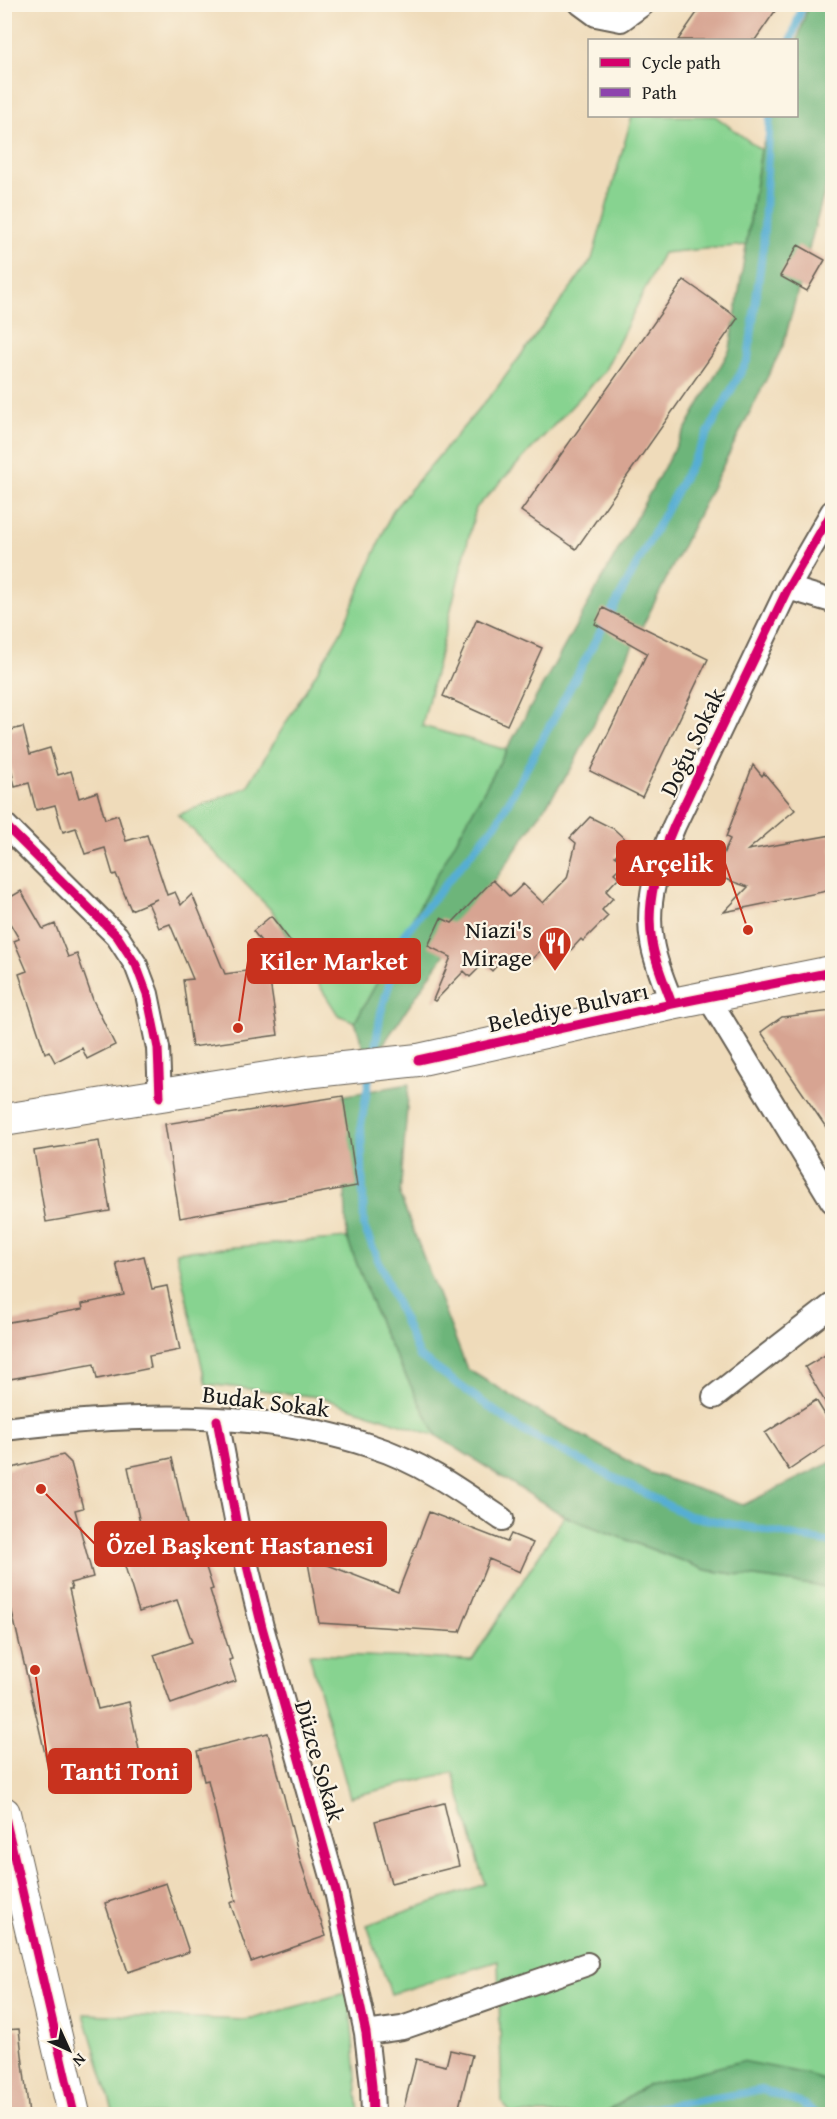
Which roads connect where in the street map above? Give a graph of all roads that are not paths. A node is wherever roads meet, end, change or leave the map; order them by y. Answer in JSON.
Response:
{"nodes":[{"id":1,"x":581,"y":4,"type":"edge"},
{"id":2,"x":643,"y":4,"type":"edge"},
{"id":3,"x":832,"y":512,"type":"edge"},
{"id":4,"x":788,"y":588,"type":"junction"},
{"id":5,"x":832,"y":601,"type":"edge"},
{"id":6,"x":5,"y":825,"type":"edge"},
{"id":7,"x":832,"y":972,"type":"edge"},
{"id":8,"x":708,"y":997,"type":"junction"},
{"id":9,"x":672,"y":1004,"type":"junction"},
{"id":10,"x":160,"y":1097,"type":"junction"},
{"id":11,"x":4,"y":1120,"type":"edge"},
{"id":12,"x":832,"y":1201,"type":"edge"},
{"id":13,"x":832,"y":1305,"type":"edge"},
{"id":14,"x":714,"y":1396,"type":"dead end"},
{"id":15,"x":217,"y":1420,"type":"junction"},
{"id":16,"x":4,"y":1429,"type":"edge"},
{"id":17,"x":502,"y":1519,"type":"dead end"},
{"id":18,"x":4,"y":1814,"type":"edge"},
{"id":19,"x":587,"y":1964,"type":"dead end"},
{"id":20,"x":366,"y":2033,"type":"junction"},
{"id":21,"x":74,"y":2115,"type":"edge"},
{"id":22,"x":373,"y":2115,"type":"edge"}],
"edges":[{"from":1,"to":2,"type":"street"},
{"from":3,"to":4,"type":"street","name":"Doğu Sokak"},
{"from":4,"to":5,"type":"street"},
{"from":4,"to":9,"type":"street","name":"Doğu Sokak"},
{"from":6,"to":10,"type":"street"},
{"from":7,"to":8,"type":"main road","name":"Belediye Bulvarı"},
{"from":8,"to":9,"type":"main road","name":"Belediye Bulvarı"},
{"from":8,"to":12,"type":"street"},
{"from":9,"to":10,"type":"main road","name":"Belediye Bulvarı"},
{"from":10,"to":11,"type":"main road","name":"Belediye Bulvarı"},
{"from":13,"to":14,"type":"street"},
{"from":15,"to":16,"type":"street","name":"Budak Sokak"},
{"from":15,"to":17,"type":"street","name":"Budak Sokak"},
{"from":15,"to":20,"type":"street","name":"Düzce Sokak"},
{"from":18,"to":21,"type":"main road"},
{"from":19,"to":20,"type":"street"},
{"from":20,"to":22,"type":"street","name":"Düzce Sokak"}]}
